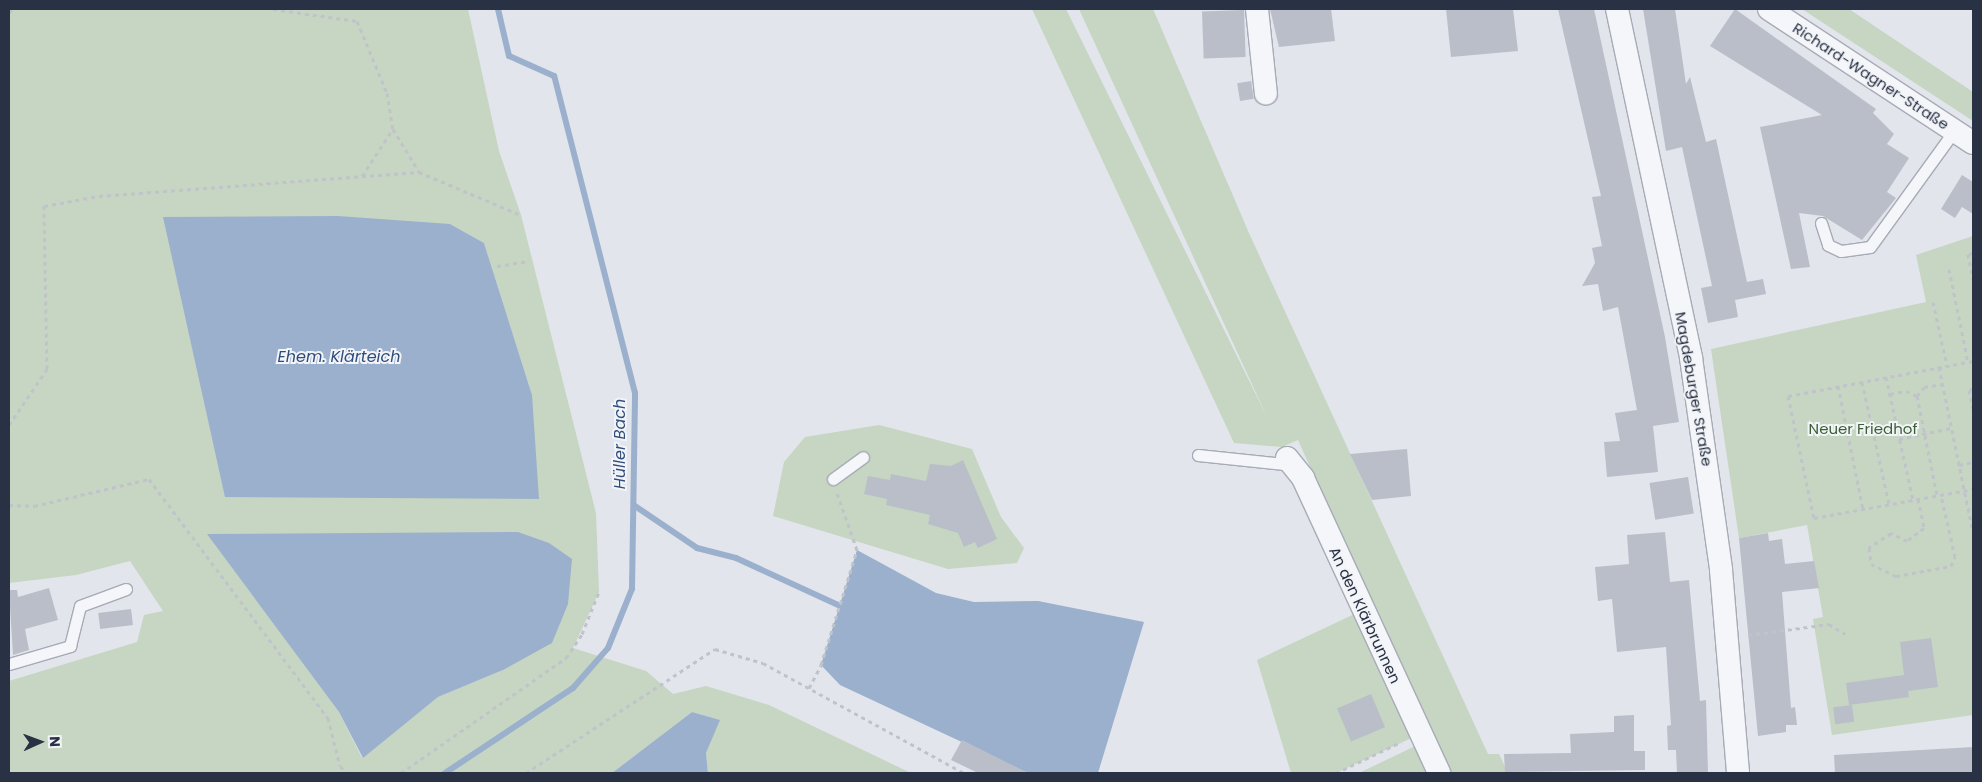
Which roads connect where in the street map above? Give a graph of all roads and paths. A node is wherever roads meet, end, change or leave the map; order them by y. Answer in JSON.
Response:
{"nodes":[{"id":1,"x":13,"y":9,"type":"edge"},
{"id":2,"x":273,"y":9,"type":"edge"},
{"id":3,"x":1257,"y":9,"type":"edge"},
{"id":4,"x":1617,"y":9,"type":"edge"},
{"id":5,"x":1769,"y":9,"type":"edge"},
{"id":6,"x":9,"y":13,"type":"edge"},
{"id":7,"x":1266,"y":94,"type":"dead end"},
{"id":8,"x":393,"y":129,"type":"junction"},
{"id":9,"x":1954,"y":131,"type":"junction"},
{"id":10,"x":1973,"y":143,"type":"edge"},
{"id":11,"x":419,"y":172,"type":"junction"},
{"id":12,"x":362,"y":176,"type":"junction"},
{"id":13,"x":521,"y":215,"type":"dead end"},
{"id":14,"x":1821,"y":223,"type":"dead end"},
{"id":15,"x":1973,"y":253,"type":"edge"},
{"id":16,"x":529,"y":261,"type":"dead end"},
{"id":17,"x":497,"y":266,"type":"dead end"},
{"id":18,"x":1948,"y":269,"type":"dead end"},
{"id":19,"x":1973,"y":280,"type":"edge"},
{"id":20,"x":1933,"y":302,"type":"dead end"},
{"id":21,"x":1973,"y":361,"type":"edge"},
{"id":22,"x":1968,"y":362,"type":"junction"},
{"id":23,"x":1947,"y":366,"type":"junction"},
{"id":24,"x":1939,"y":367,"type":"junction"},
{"id":25,"x":1886,"y":377,"type":"junction"},
{"id":26,"x":1862,"y":382,"type":"junction"},
{"id":27,"x":1942,"y":384,"type":"junction"},
{"id":28,"x":1838,"y":386,"type":"junction"},
{"id":29,"x":1973,"y":389,"type":"edge"},
{"id":30,"x":1890,"y":394,"type":"junction"},
{"id":31,"x":1917,"y":396,"type":"junction"},
{"id":32,"x":1973,"y":409,"type":"edge"},
{"id":33,"x":9,"y":425,"type":"edge"},
{"id":34,"x":1951,"y":428,"type":"junction"},
{"id":35,"x":1924,"y":434,"type":"junction"},
{"id":36,"x":1899,"y":439,"type":"junction"},
{"id":37,"x":1198,"y":455,"type":"dead end"},
{"id":38,"x":863,"y":457,"type":"dead end"},
{"id":39,"x":1290,"y":462,"type":"joint"},
{"id":40,"x":1973,"y":462,"type":"edge"},
{"id":41,"x":1959,"y":465,"type":"junction"},
{"id":42,"x":832,"y":479,"type":"joint"},
{"id":43,"x":1973,"y":489,"type":"edge"},
{"id":44,"x":1965,"y":490,"type":"junction"},
{"id":45,"x":1939,"y":495,"type":"junction"},
{"id":46,"x":1918,"y":499,"type":"junction"},
{"id":47,"x":1913,"y":500,"type":"junction"},
{"id":48,"x":1888,"y":504,"type":"junction"},
{"id":49,"x":9,"y":505,"type":"edge"},
{"id":50,"x":1863,"y":509,"type":"junction"},
{"id":51,"x":1973,"y":532,"type":"edge"},
{"id":52,"x":126,"y":589,"type":"dead end"},
{"id":53,"x":599,"y":592,"type":"dead end"},
{"id":54,"x":1845,"y":634,"type":"dead end"},
{"id":55,"x":1728,"y":637,"type":"junction"},
{"id":56,"x":9,"y":664,"type":"edge"},
{"id":57,"x":809,"y":688,"type":"junction"},
{"id":58,"x":1420,"y":734,"type":"junction"},
{"id":59,"x":348,"y":773,"type":"edge"},
{"id":60,"x":401,"y":773,"type":"edge"},
{"id":61,"x":526,"y":773,"type":"edge"},
{"id":62,"x":964,"y":773,"type":"edge"},
{"id":63,"x":1336,"y":773,"type":"edge"},
{"id":64,"x":1439,"y":773,"type":"edge"},
{"id":65,"x":1738,"y":773,"type":"edge"}],
"edges":[{"from":1,"to":6,"type":"path"},
{"from":2,"to":8,"type":"path"},
{"from":3,"to":7,"type":"street"},
{"from":4,"to":55,"type":"street","name":"Magdeburger Straße"},
{"from":5,"to":9,"type":"street","name":"Richard-Wagner-Straße"},
{"from":8,"to":11,"type":"path"},
{"from":8,"to":12,"type":"path"},
{"from":9,"to":10,"type":"street","name":"Richard-Wagner-Straße"},
{"from":9,"to":14,"type":"lane"},
{"from":11,"to":12,"type":"path"},
{"from":11,"to":13,"type":"path"},
{"from":12,"to":33,"type":"path"},
{"from":15,"to":19,"type":"path"},
{"from":16,"to":17,"type":"path"},
{"from":18,"to":22,"type":"path"},
{"from":20,"to":23,"type":"path"},
{"from":21,"to":22,"type":"path"},
{"from":22,"to":23,"type":"path"},
{"from":23,"to":24,"type":"path"},
{"from":24,"to":25,"type":"path"},
{"from":24,"to":27,"type":"path"},
{"from":25,"to":26,"type":"path"},
{"from":25,"to":30,"type":"path"},
{"from":26,"to":28,"type":"path"},
{"from":26,"to":48,"type":"path"},
{"from":27,"to":31,"type":"path"},
{"from":27,"to":34,"type":"path"},
{"from":28,"to":50,"type":"path"},
{"from":28,"to":50,"type":"path"},
{"from":29,"to":32,"type":"path"},
{"from":30,"to":31,"type":"path"},
{"from":30,"to":36,"type":"path"},
{"from":31,"to":35,"type":"path"},
{"from":34,"to":35,"type":"path"},
{"from":34,"to":41,"type":"path"},
{"from":35,"to":36,"type":"path"},
{"from":35,"to":45,"type":"path"},
{"from":36,"to":47,"type":"path"},
{"from":37,"to":39,"type":"lane"},
{"from":38,"to":42,"type":"lane"},
{"from":39,"to":58,"type":"street","name":"An den Klärbrunnen"},
{"from":40,"to":41,"type":"path"},
{"from":41,"to":44,"type":"path"},
{"from":42,"to":57,"type":"path"},
{"from":43,"to":44,"type":"path"},
{"from":44,"to":45,"type":"path"},
{"from":44,"to":51,"type":"path"},
{"from":45,"to":46,"type":"path"},
{"from":45,"to":46,"type":"path"},
{"from":46,"to":47,"type":"path"},
{"from":47,"to":48,"type":"path"},
{"from":48,"to":50,"type":"path"},
{"from":49,"to":59,"type":"path"},
{"from":52,"to":56,"type":"lane"},
{"from":53,"to":60,"type":"path"},
{"from":54,"to":55,"type":"path"},
{"from":55,"to":65,"type":"street","name":"Magdeburger Straße"},
{"from":57,"to":61,"type":"path"},
{"from":57,"to":62,"type":"path"},
{"from":58,"to":63,"type":"path"},
{"from":58,"to":64,"type":"street","name":"An den Klärbrunnen"}]}
